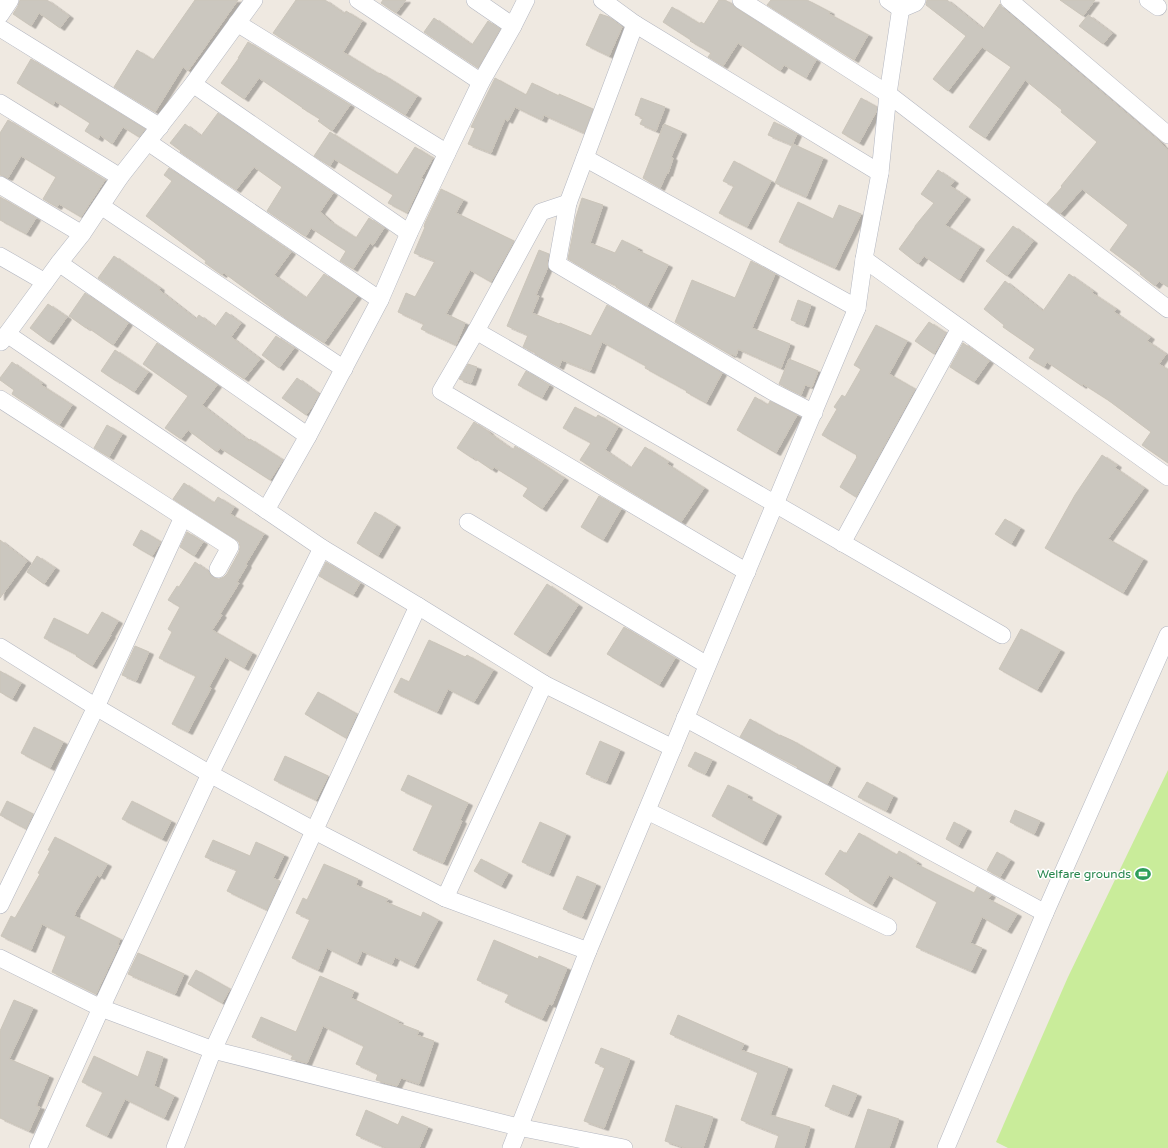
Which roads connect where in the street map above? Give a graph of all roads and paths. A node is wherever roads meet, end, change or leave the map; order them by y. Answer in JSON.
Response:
{"nodes":[{"id":1,"x":10,"y":0,"type":"edge"},
{"id":2,"x":254,"y":0,"type":"edge"},
{"id":3,"x":358,"y":0,"type":"edge"},
{"id":4,"x":475,"y":0,"type":"edge"},
{"id":5,"x":526,"y":0,"type":"edge"},
{"id":6,"x":602,"y":0,"type":"edge"},
{"id":7,"x":741,"y":0,"type":"edge"},
{"id":8,"x":917,"y":0,"type":"edge"},
{"id":9,"x":1008,"y":0,"type":"edge"},
{"id":10,"x":897,"y":3,"type":"edge"},
{"id":11,"x":0,"y":15,"type":"edge"},
{"id":12,"x":237,"y":23,"type":"junction"},
{"id":13,"x":634,"y":24,"type":"junction"},
{"id":14,"x":513,"y":26,"type":"junction"},
{"id":15,"x":0,"y":28,"type":"edge"},
{"id":16,"x":482,"y":82,"type":"junction"},
{"id":17,"x":193,"y":84,"type":"junction"},
{"id":18,"x":888,"y":94,"type":"junction"},
{"id":19,"x":0,"y":103,"type":"edge"},
{"id":20,"x":160,"y":127,"type":"junction"},
{"id":21,"x":1168,"y":135,"type":"edge"},
{"id":22,"x":148,"y":142,"type":"junction"},
{"id":23,"x":446,"y":153,"type":"junction"},
{"id":24,"x":584,"y":158,"type":"junction"},
{"id":25,"x":880,"y":173,"type":"junction"},
{"id":26,"x":120,"y":177,"type":"junction"},
{"id":27,"x":0,"y":185,"type":"edge"},
{"id":28,"x":568,"y":203,"type":"junction"},
{"id":29,"x":101,"y":206,"type":"junction"},
{"id":30,"x":409,"y":233,"type":"junction"},
{"id":31,"x":82,"y":234,"type":"junction"},
{"id":32,"x":0,"y":256,"type":"edge"},
{"id":33,"x":864,"y":259,"type":"junction"},
{"id":34,"x":59,"y":263,"type":"junction"},
{"id":35,"x":45,"y":282,"type":"junction"},
{"id":36,"x":380,"y":300,"type":"junction"},
{"id":37,"x":858,"y":308,"type":"junction"},
{"id":38,"x":1168,"y":309,"type":"edge"},
{"id":39,"x":960,"y":328,"type":"junction"},
{"id":40,"x":476,"y":331,"type":"junction"},
{"id":41,"x":3,"y":339,"type":"edge"},
{"id":42,"x":344,"y":369,"type":"junction"},
{"id":43,"x":0,"y":399,"type":"edge"},
{"id":44,"x":814,"y":413,"type":"junction"},
{"id":45,"x":308,"y":436,"type":"junction"},
{"id":46,"x":1168,"y":478,"type":"edge"},
{"id":47,"x":775,"y":505,"type":"junction"},
{"id":48,"x":266,"y":510,"type":"junction"},
{"id":49,"x":183,"y":518,"type":"junction"},
{"id":50,"x":468,"y":522,"type":"dead end"},
{"id":51,"x":842,"y":543,"type":"junction"},
{"id":52,"x":322,"y":548,"type":"junction"},
{"id":53,"x":218,"y":568,"type":"dead end"},
{"id":54,"x":747,"y":572,"type":"junction"},
{"id":55,"x":418,"y":606,"type":"junction"},
{"id":56,"x":1002,"y":635,"type":"dead end"},
{"id":57,"x":1168,"y":635,"type":"edge"},
{"id":58,"x":0,"y":647,"type":"edge"},
{"id":59,"x":707,"y":665,"type":"junction"},
{"id":60,"x":544,"y":684,"type":"junction"},
{"id":61,"x":96,"y":707,"type":"junction"},
{"id":62,"x":685,"y":718,"type":"junction"},
{"id":63,"x":673,"y":748,"type":"junction"},
{"id":64,"x":210,"y":774,"type":"junction"},
{"id":65,"x":646,"y":811,"type":"junction"},
{"id":66,"x":315,"y":831,"type":"junction"},
{"id":67,"x":445,"y":898,"type":"junction"},
{"id":68,"x":0,"y":905,"type":"edge"},
{"id":69,"x":1045,"y":913,"type":"junction"},
{"id":70,"x":888,"y":928,"type":"dead end"},
{"id":71,"x":588,"y":951,"type":"junction"},
{"id":72,"x":0,"y":958,"type":"edge"},
{"id":73,"x":101,"y":1008,"type":"junction"},
{"id":74,"x":213,"y":1050,"type":"junction"},
{"id":75,"x":518,"y":1127,"type":"junction"},
{"id":76,"x":38,"y":1148,"type":"edge"},
{"id":77,"x":175,"y":1148,"type":"edge"},
{"id":78,"x":511,"y":1148,"type":"edge"},
{"id":79,"x":624,"y":1148,"type":"edge"},
{"id":80,"x":946,"y":1148,"type":"edge"}],
"edges":[{"from":1,"to":11,"type":"street"},
{"from":2,"to":12,"type":"street"},
{"from":3,"to":16,"type":"street"},
{"from":4,"to":14,"type":"street"},
{"from":5,"to":14,"type":"street"},
{"from":6,"to":13,"type":"street"},
{"from":7,"to":18,"type":"street"},
{"from":8,"to":10,"type":"street"},
{"from":9,"to":21,"type":"street"},
{"from":10,"to":18,"type":"street"},
{"from":12,"to":17,"type":"street"},
{"from":12,"to":23,"type":"street"},
{"from":13,"to":24,"type":"street"},
{"from":13,"to":25,"type":"street"},
{"from":14,"to":16,"type":"street"},
{"from":15,"to":20,"type":"street"},
{"from":16,"to":23,"type":"street"},
{"from":17,"to":20,"type":"street"},
{"from":17,"to":30,"type":"street"},
{"from":18,"to":25,"type":"street"},
{"from":18,"to":38,"type":"street"},
{"from":19,"to":26,"type":"street"},
{"from":20,"to":22,"type":"street"},
{"from":22,"to":26,"type":"street"},
{"from":22,"to":36,"type":"street"},
{"from":23,"to":30,"type":"street"},
{"from":24,"to":28,"type":"street"},
{"from":24,"to":37,"type":"street"},
{"from":25,"to":33,"type":"street"},
{"from":26,"to":29,"type":"street"},
{"from":27,"to":31,"type":"street"},
{"from":28,"to":40,"type":"street"},
{"from":28,"to":44,"type":"street"},
{"from":29,"to":31,"type":"street"},
{"from":29,"to":42,"type":"street"},
{"from":30,"to":36,"type":"street"},
{"from":31,"to":34,"type":"street"},
{"from":32,"to":35,"type":"street"},
{"from":33,"to":37,"type":"street"},
{"from":33,"to":39,"type":"street"},
{"from":34,"to":35,"type":"street"},
{"from":34,"to":45,"type":"street"},
{"from":35,"to":41,"type":"street"},
{"from":36,"to":42,"type":"street"},
{"from":37,"to":44,"type":"street"},
{"from":39,"to":46,"type":"street"},
{"from":39,"to":51,"type":"street"},
{"from":40,"to":47,"type":"street"},
{"from":40,"to":54,"type":"street"},
{"from":41,"to":48,"type":"street"},
{"from":42,"to":45,"type":"street"},
{"from":43,"to":49,"type":"street"},
{"from":44,"to":47,"type":"street"},
{"from":45,"to":48,"type":"street"},
{"from":47,"to":51,"type":"street"},
{"from":47,"to":54,"type":"street"},
{"from":48,"to":52,"type":"street"},
{"from":49,"to":53,"type":"street"},
{"from":49,"to":61,"type":"street"},
{"from":50,"to":59,"type":"street"},
{"from":51,"to":56,"type":"street"},
{"from":52,"to":55,"type":"street"},
{"from":52,"to":64,"type":"street"},
{"from":54,"to":59,"type":"street"},
{"from":55,"to":60,"type":"street"},
{"from":55,"to":66,"type":"street"},
{"from":57,"to":69,"type":"street"},
{"from":58,"to":61,"type":"street"},
{"from":59,"to":62,"type":"street"},
{"from":60,"to":63,"type":"street"},
{"from":60,"to":67,"type":"street"},
{"from":61,"to":64,"type":"street"},
{"from":61,"to":68,"type":"street"},
{"from":62,"to":63,"type":"street"},
{"from":62,"to":69,"type":"street"},
{"from":63,"to":65,"type":"street"},
{"from":64,"to":66,"type":"street"},
{"from":64,"to":73,"type":"street"},
{"from":65,"to":70,"type":"street"},
{"from":65,"to":71,"type":"street"},
{"from":66,"to":67,"type":"street"},
{"from":66,"to":74,"type":"street"},
{"from":67,"to":71,"type":"street"},
{"from":69,"to":80,"type":"street"},
{"from":71,"to":75,"type":"street"},
{"from":72,"to":73,"type":"street"},
{"from":73,"to":74,"type":"street"},
{"from":73,"to":76,"type":"street"},
{"from":74,"to":75,"type":"street"},
{"from":74,"to":77,"type":"street"},
{"from":75,"to":78,"type":"street"},
{"from":75,"to":79,"type":"street"}]}
